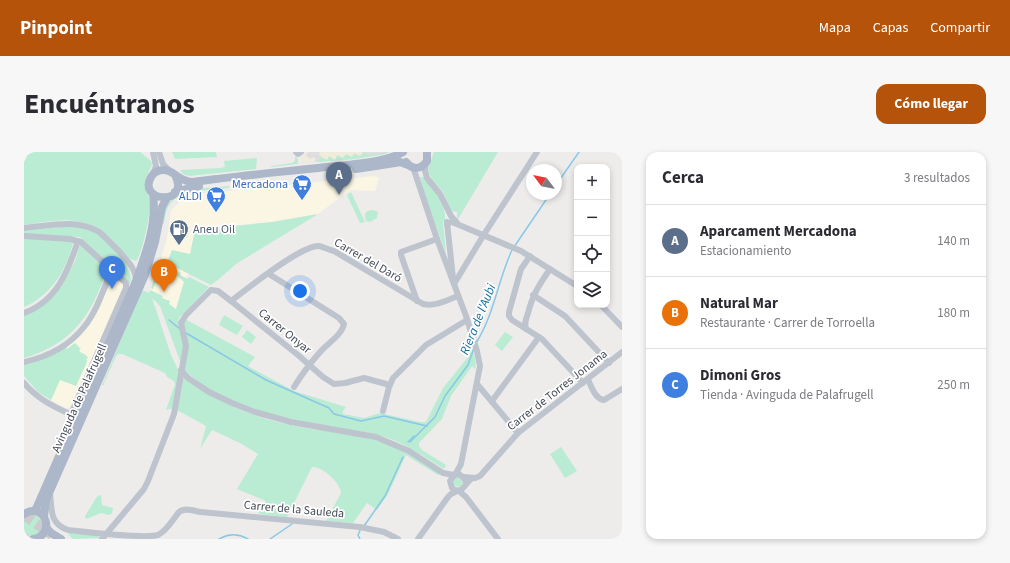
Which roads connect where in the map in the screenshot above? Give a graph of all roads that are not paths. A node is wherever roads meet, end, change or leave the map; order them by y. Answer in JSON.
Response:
{"nodes":[{"id":1,"x":154,"y":152,"type":"edge"},
{"id":2,"x":159,"y":152,"type":"edge"},
{"id":3,"x":296,"y":152,"type":"edge"},
{"id":4,"x":301,"y":152,"type":"edge"},
{"id":5,"x":404,"y":152,"type":"edge"},
{"id":6,"x":537,"y":152,"type":"edge"},
{"id":7,"x":428,"y":156,"type":"edge"},
{"id":8,"x":412,"y":168,"type":"junction"},
{"id":9,"x":153,"y":174,"type":"junction"},
{"id":10,"x":173,"y":174,"type":"junction"},
{"id":11,"x":175,"y":192,"type":"junction"},
{"id":12,"x":153,"y":194,"type":"junction"},
{"id":13,"x":167,"y":198,"type":"junction"},
{"id":14,"x":448,"y":218,"type":"junction"},
{"id":15,"x":458,"y":224,"type":"junction"},
{"id":16,"x":24,"y":228,"type":"edge"},
{"id":17,"x":24,"y":236,"type":"edge"},
{"id":18,"x":483,"y":236,"type":"junction"},
{"id":19,"x":437,"y":239,"type":"junction"},
{"id":20,"x":78,"y":241,"type":"junction"},
{"id":21,"x":145,"y":255,"type":"junction"},
{"id":22,"x":530,"y":256,"type":"junction"},
{"id":23,"x":130,"y":263,"type":"junction"},
{"id":24,"x":112,"y":269,"type":"junction"},
{"id":25,"x":550,"y":269,"type":"junction"},
{"id":26,"x":269,"y":274,"type":"junction"},
{"id":27,"x":136,"y":281,"type":"junction"},
{"id":28,"x":454,"y":284,"type":"junction"},
{"id":29,"x":574,"y":284,"type":"edge"},
{"id":30,"x":130,"y":293,"type":"junction"},
{"id":31,"x":533,"y":295,"type":"junction"},
{"id":32,"x":458,"y":296,"type":"junction"},
{"id":33,"x":122,"y":298,"type":"junction"},
{"id":34,"x":231,"y":301,"type":"junction"},
{"id":35,"x":417,"y":301,"type":"junction"},
{"id":36,"x":605,"y":308,"type":"edge"},
{"id":37,"x":24,"y":313,"type":"edge"},
{"id":38,"x":467,"y":320,"type":"junction"},
{"id":39,"x":622,"y":327,"type":"edge"},
{"id":40,"x":526,"y":329,"type":"junction"},
{"id":41,"x":539,"y":337,"type":"junction"},
{"id":42,"x":622,"y":352,"type":"edge"},
{"id":43,"x":24,"y":362,"type":"edge"},
{"id":44,"x":609,"y":363,"type":"junction"},
{"id":45,"x":309,"y":365,"type":"junction"},
{"id":46,"x":182,"y":370,"type":"junction"},
{"id":47,"x":586,"y":381,"type":"junction"},
{"id":48,"x":24,"y":383,"type":"edge"},
{"id":49,"x":477,"y":384,"type":"junction"},
{"id":50,"x":390,"y":385,"type":"junction"},
{"id":51,"x":294,"y":387,"type":"dead end"},
{"id":52,"x":622,"y":389,"type":"edge"},
{"id":53,"x":492,"y":401,"type":"junction"},
{"id":54,"x":383,"y":411,"type":"dead end"},
{"id":55,"x":74,"y":416,"type":"junction"},
{"id":56,"x":518,"y":433,"type":"junction"},
{"id":57,"x":443,"y":473,"type":"junction"},
{"id":58,"x":458,"y":475,"type":"junction"},
{"id":59,"x":472,"y":478,"type":"junction"},
{"id":60,"x":450,"y":485,"type":"junction"},
{"id":61,"x":466,"y":485,"type":"junction"},
{"id":62,"x":458,"y":491,"type":"junction"},
{"id":63,"x":50,"y":493,"type":"junction"},
{"id":64,"x":448,"y":497,"type":"junction"},
{"id":65,"x":466,"y":497,"type":"junction"},
{"id":66,"x":28,"y":512,"type":"edge"},
{"id":67,"x":44,"y":516,"type":"junction"},
{"id":68,"x":46,"y":527,"type":"junction"},
{"id":69,"x":104,"y":537,"type":"edge"},
{"id":70,"x":32,"y":538,"type":"edge"},
{"id":71,"x":61,"y":539,"type":"edge"},
{"id":72,"x":398,"y":539,"type":"edge"},
{"id":73,"x":418,"y":539,"type":"edge"},
{"id":74,"x":498,"y":539,"type":"edge"}],
"edges":[{"from":1,"to":9,"type":"street"},
{"from":2,"to":10,"type":"street"},
{"from":3,"to":4,"type":"street"},
{"from":5,"to":8,"type":"main road"},
{"from":5,"to":10,"type":"main road"},
{"from":6,"to":18,"type":"street"},
{"from":7,"to":8,"type":"main road"},
{"from":7,"to":14,"type":"street"},
{"from":8,"to":11,"type":"main road"},
{"from":8,"to":19,"type":"street"},
{"from":9,"to":10,"type":"main road"},
{"from":9,"to":12,"type":"main road"},
{"from":10,"to":11,"type":"main road"},
{"from":11,"to":13,"type":"main road"},
{"from":12,"to":13,"type":"main road"},
{"from":12,"to":21,"type":"main road","name":"Avinguda de Palafrugell"},
{"from":13,"to":63,"type":"main road","name":"Avinguda de Palafrugell"},
{"from":14,"to":15,"type":"street"},
{"from":14,"to":15,"type":"street"},
{"from":14,"to":28,"type":"street"},
{"from":15,"to":18,"type":"street"},
{"from":16,"to":23,"type":"street"},
{"from":17,"to":20,"type":"street"},
{"from":18,"to":22,"type":"street"},
{"from":18,"to":28,"type":"street"},
{"from":19,"to":28,"type":"street"},
{"from":19,"to":35,"type":"street"},
{"from":20,"to":24,"type":"street"},
{"from":20,"to":37,"type":"street"},
{"from":21,"to":23,"type":"street"},
{"from":21,"to":27,"type":"main road","name":"Avinguda de Palafrugell"},
{"from":22,"to":25,"type":"street"},
{"from":22,"to":40,"type":"street"},
{"from":23,"to":27,"type":"street"},
{"from":24,"to":33,"type":"street"},
{"from":24,"to":43,"type":"street"},
{"from":25,"to":29,"type":"street"},
{"from":25,"to":31,"type":"street"},
{"from":26,"to":34,"type":"street","name":"Carrer del Daró"},
{"from":26,"to":35,"type":"street","name":"Carrer del Daró"},
{"from":26,"to":45,"type":"street"},
{"from":27,"to":30,"type":"main road","name":"Avinguda de Palafrugell"},
{"from":28,"to":32,"type":"street"},
{"from":30,"to":33,"type":"street"},
{"from":30,"to":55,"type":"main road","name":"Avinguda de Palafrugell"},
{"from":31,"to":40,"type":"street"},
{"from":31,"to":44,"type":"street"},
{"from":32,"to":35,"type":"street","name":"Carrer del Daró"},
{"from":32,"to":38,"type":"street"},
{"from":33,"to":55,"type":"street","name":"Avinguda de Palafrugell"},
{"from":34,"to":45,"type":"street","name":"Carrer Onyar"},
{"from":34,"to":46,"type":"street","name":"Carrer Onyar"},
{"from":36,"to":39,"type":"street"},
{"from":38,"to":49,"type":"street"},
{"from":38,"to":50,"type":"street"},
{"from":40,"to":41,"type":"street"},
{"from":41,"to":47,"type":"street"},
{"from":41,"to":53,"type":"street"},
{"from":42,"to":44,"type":"street","name":"Carrer de Torres Jonama"},
{"from":44,"to":47,"type":"street","name":"Carrer de Torres Jonama"},
{"from":45,"to":50,"type":"street","name":"Carrer Onyar"},
{"from":45,"to":51,"type":"street"},
{"from":46,"to":57,"type":"street"},
{"from":46,"to":69,"type":"street"},
{"from":47,"to":52,"type":"street"},
{"from":47,"to":56,"type":"street","name":"Carrer de Torres Jonama"},
{"from":48,"to":55,"type":"street"},
{"from":49,"to":53,"type":"street"},
{"from":49,"to":58,"type":"street"},
{"from":50,"to":54,"type":"street"},
{"from":53,"to":56,"type":"street"},
{"from":55,"to":66,"type":"main road","name":"Avinguda de Palafrugell"},
{"from":56,"to":59,"type":"street","name":"Carrer de Torres Jonama"},
{"from":57,"to":58,"type":"street"},
{"from":57,"to":60,"type":"street"},
{"from":58,"to":59,"type":"street"},
{"from":58,"to":60,"type":"street"},
{"from":58,"to":61,"type":"street"},
{"from":59,"to":61,"type":"street","name":"Carrer de Torres Jonama"},
{"from":60,"to":62,"type":"street"},
{"from":60,"to":64,"type":"street"},
{"from":61,"to":62,"type":"street"},
{"from":61,"to":65,"type":"street"},
{"from":62,"to":64,"type":"street"},
{"from":62,"to":65,"type":"street"},
{"from":63,"to":67,"type":"main road","name":"Avinguda de Palafrugell"},
{"from":63,"to":69,"type":"street"},
{"from":64,"to":73,"type":"street"},
{"from":65,"to":74,"type":"street"},
{"from":66,"to":67,"type":"main road"},
{"from":67,"to":68,"type":"main road"},
{"from":68,"to":70,"type":"main road"},
{"from":68,"to":71,"type":"main road"},
{"from":69,"to":72,"type":"street","name":"Carrer de la Sauleda"}]}
